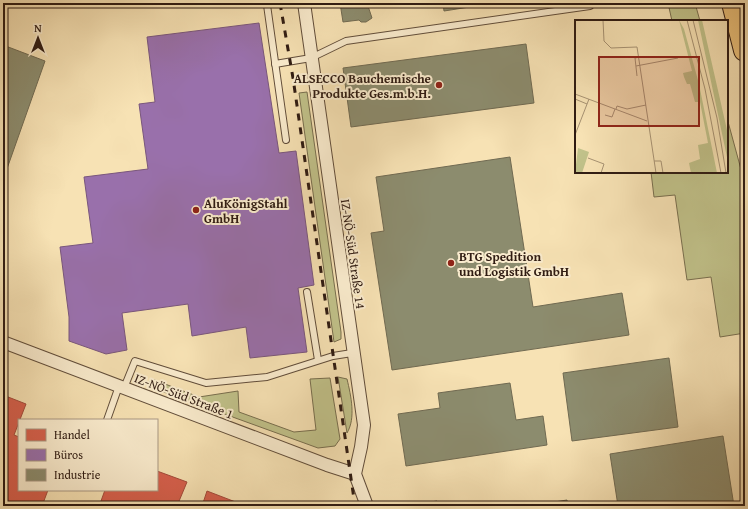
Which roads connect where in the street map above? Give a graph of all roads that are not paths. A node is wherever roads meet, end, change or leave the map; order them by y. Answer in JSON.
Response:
{"nodes":[{"id":1,"x":270,"y":3,"type":"edge"},
{"id":2,"x":304,"y":3,"type":"edge"},
{"id":3,"x":734,"y":3,"type":"edge"},
{"id":4,"x":590,"y":6,"type":"dead end"},
{"id":5,"x":745,"y":50,"type":"edge"},
{"id":6,"x":312,"y":58,"type":"junction"},
{"id":7,"x":274,"y":64,"type":"junction"},
{"id":8,"x":286,"y":140,"type":"dead end"},
{"id":9,"x":307,"y":292,"type":"dead end"},
{"id":10,"x":3,"y":342,"type":"edge"},
{"id":11,"x":352,"y":353,"type":"junction"},
{"id":12,"x":318,"y":360,"type":"junction"},
{"id":13,"x":121,"y":387,"type":"junction"},
{"id":14,"x":106,"y":419,"type":"edge"},
{"id":15,"x":355,"y":474,"type":"junction"},
{"id":16,"x":368,"y":506,"type":"edge"}],
"edges":[{"from":1,"to":7,"type":"lane"},
{"from":2,"to":6,"type":"street","name":"IZ-NÖ-Süd Straße 14"},
{"from":3,"to":5,"type":"highway"},
{"from":4,"to":6,"type":"lane"},
{"from":6,"to":7,"type":"lane"},
{"from":6,"to":11,"type":"street","name":"IZ-NÖ-Süd Straße 14"},
{"from":7,"to":8,"type":"lane"},
{"from":9,"to":12,"type":"lane"},
{"from":10,"to":13,"type":"street","name":"IZ-NÖ-Süd Straße 1"},
{"from":11,"to":12,"type":"lane"},
{"from":11,"to":15,"type":"street","name":"IZ-NÖ-Süd Straße 14"},
{"from":12,"to":13,"type":"lane"},
{"from":13,"to":14,"type":"lane"},
{"from":13,"to":15,"type":"street","name":"IZ-NÖ-Süd Straße 1"},
{"from":15,"to":16,"type":"street"}]}
